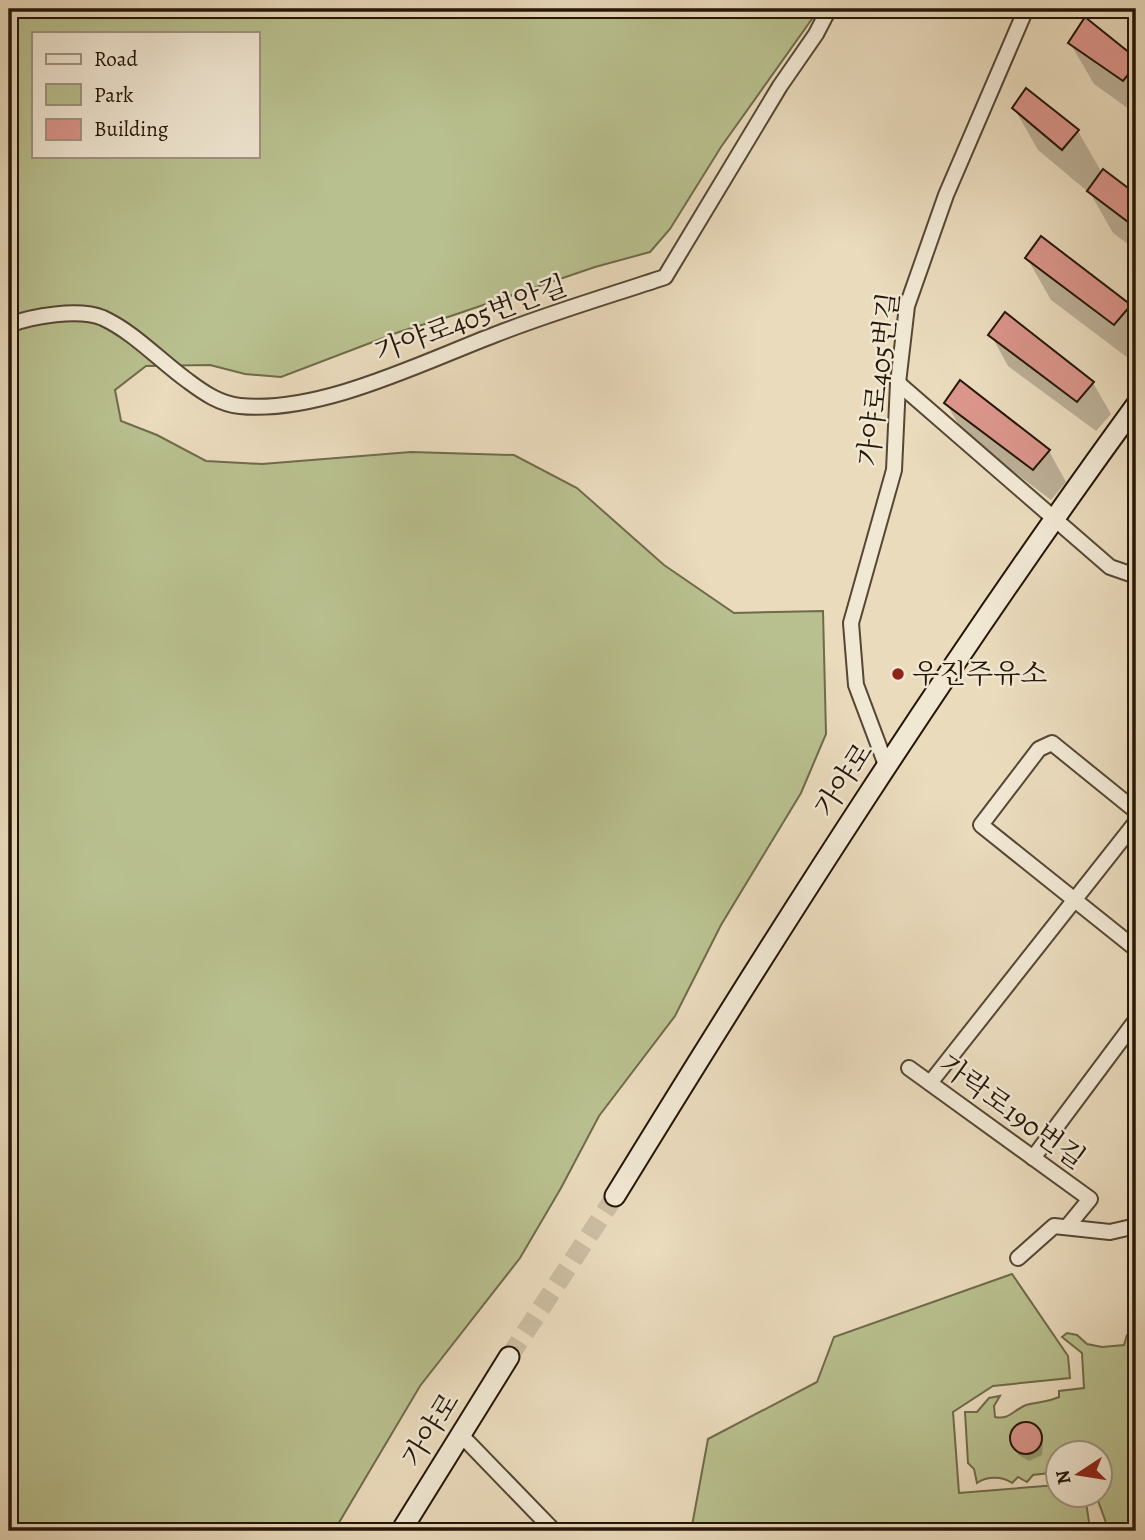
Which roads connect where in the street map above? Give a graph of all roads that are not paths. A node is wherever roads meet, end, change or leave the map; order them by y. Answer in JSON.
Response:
{"nodes":[{"id":1,"x":829,"y":9,"type":"edge"},
{"id":2,"x":1026,"y":9,"type":"edge"},
{"id":3,"x":9,"y":325,"type":"edge"},
{"id":4,"x":898,"y":383,"type":"junction"},
{"id":5,"x":1136,"y":405,"type":"edge"},
{"id":6,"x":1054,"y":517,"type":"junction"},
{"id":7,"x":1136,"y":576,"type":"edge"},
{"id":8,"x":886,"y":765,"type":"junction"},
{"id":9,"x":1136,"y":811,"type":"edge"},
{"id":10,"x":1136,"y":822,"type":"edge"},
{"id":11,"x":1074,"y":901,"type":"junction"},
{"id":12,"x":1136,"y":949,"type":"edge"},
{"id":13,"x":1136,"y":1020,"type":"edge"},
{"id":14,"x":909,"y":1068,"type":"dead end"},
{"id":15,"x":930,"y":1083,"type":"junction"},
{"id":16,"x":1033,"y":1158,"type":"junction"},
{"id":17,"x":615,"y":1196,"type":"tunnel mouth"},
{"id":18,"x":1067,"y":1227,"type":"junction"},
{"id":19,"x":1136,"y":1227,"type":"edge"},
{"id":20,"x":1018,"y":1258,"type":"dead end"},
{"id":21,"x":509,"y":1357,"type":"tunnel mouth"},
{"id":22,"x":461,"y":1435,"type":"junction"},
{"id":23,"x":401,"y":1531,"type":"edge"},
{"id":24,"x":554,"y":1531,"type":"edge"}],
"edges":[{"from":1,"to":3,"type":"street","name":"가야로405번안길"},
{"from":2,"to":4,"type":"street","name":"가야로405번길"},
{"from":4,"to":6,"type":"street"},
{"from":4,"to":8,"type":"street","name":"가야로405번길"},
{"from":5,"to":6,"type":"main road","name":"가야로"},
{"from":6,"to":7,"type":"street"},
{"from":6,"to":8,"type":"main road","name":"가야로"},
{"from":8,"to":17,"type":"main road","name":"가야로"},
{"from":9,"to":11,"type":"street"},
{"from":10,"to":11,"type":"street"},
{"from":11,"to":12,"type":"street"},
{"from":11,"to":15,"type":"street"},
{"from":13,"to":16,"type":"street"},
{"from":14,"to":15,"type":"street","name":"가락로190번길"},
{"from":15,"to":16,"type":"street","name":"가락로190번길"},
{"from":16,"to":18,"type":"street","name":"가락로190번길"},
{"from":18,"to":19,"type":"street"},
{"from":18,"to":20,"type":"street","name":"가락로190번길"},
{"from":21,"to":22,"type":"main road","name":"가야로"},
{"from":22,"to":23,"type":"main road","name":"가야로"},
{"from":22,"to":24,"type":"street"}]}
